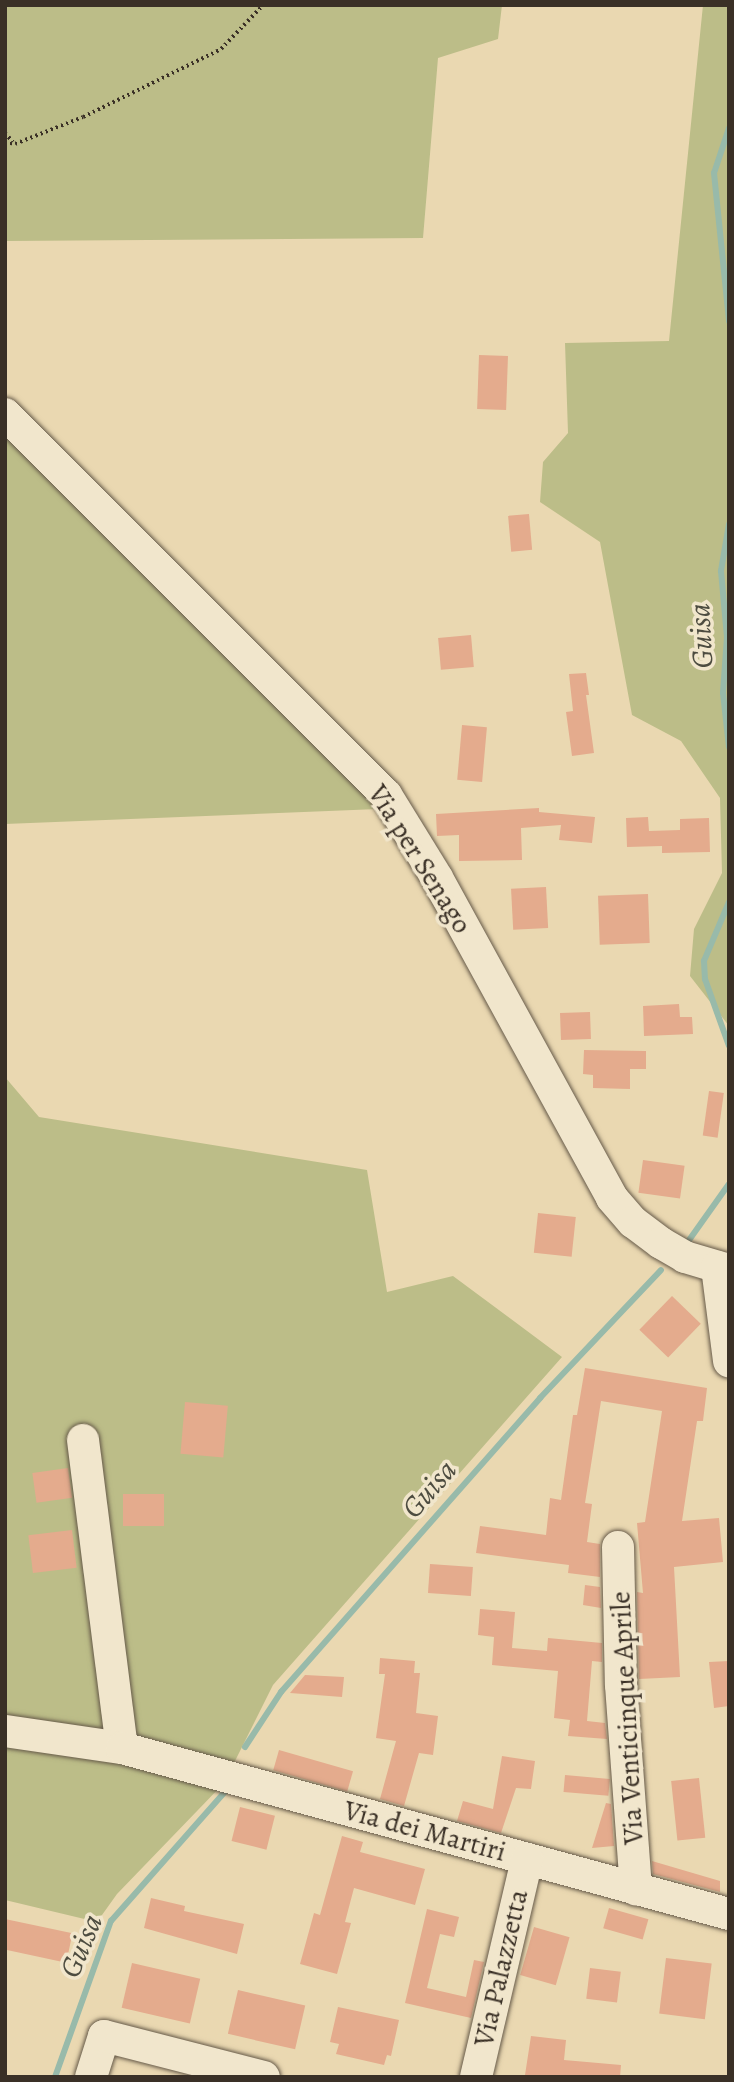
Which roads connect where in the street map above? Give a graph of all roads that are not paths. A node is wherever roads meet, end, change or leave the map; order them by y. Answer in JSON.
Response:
{"nodes":[{"id":1,"x":5,"y":414,"type":"edge"},
{"id":2,"x":723,"y":1269,"type":"edge"},
{"id":3,"x":729,"y":1361,"type":"edge"},
{"id":4,"x":83,"y":1440,"type":"dead end"},
{"id":5,"x":618,"y":1547,"type":"dead end"},
{"id":6,"x":5,"y":1731,"type":"edge"},
{"id":7,"x":122,"y":1748,"type":"junction"},
{"id":8,"x":527,"y":1859,"type":"junction"},
{"id":9,"x":636,"y":1889,"type":"junction"},
{"id":10,"x":729,"y":1914,"type":"edge"},
{"id":11,"x":91,"y":2077,"type":"edge"},
{"id":12,"x":264,"y":2077,"type":"edge"},
{"id":13,"x":476,"y":2077,"type":"edge"}],
"edges":[{"from":1,"to":2,"type":"street","name":"Via per Senago"},
{"from":2,"to":3,"type":"street"},
{"from":4,"to":7,"type":"street"},
{"from":5,"to":9,"type":"street","name":"Via Venticinque Aprile"},
{"from":6,"to":7,"type":"street","name":"Via dei Martiri"},
{"from":7,"to":8,"type":"street","name":"Via dei Martiri"},
{"from":8,"to":9,"type":"street","name":"Via dei Martiri"},
{"from":8,"to":13,"type":"street","name":"Via Palazzetta"},
{"from":9,"to":10,"type":"street","name":"Via dei Martiri"},
{"from":11,"to":12,"type":"street"}]}
